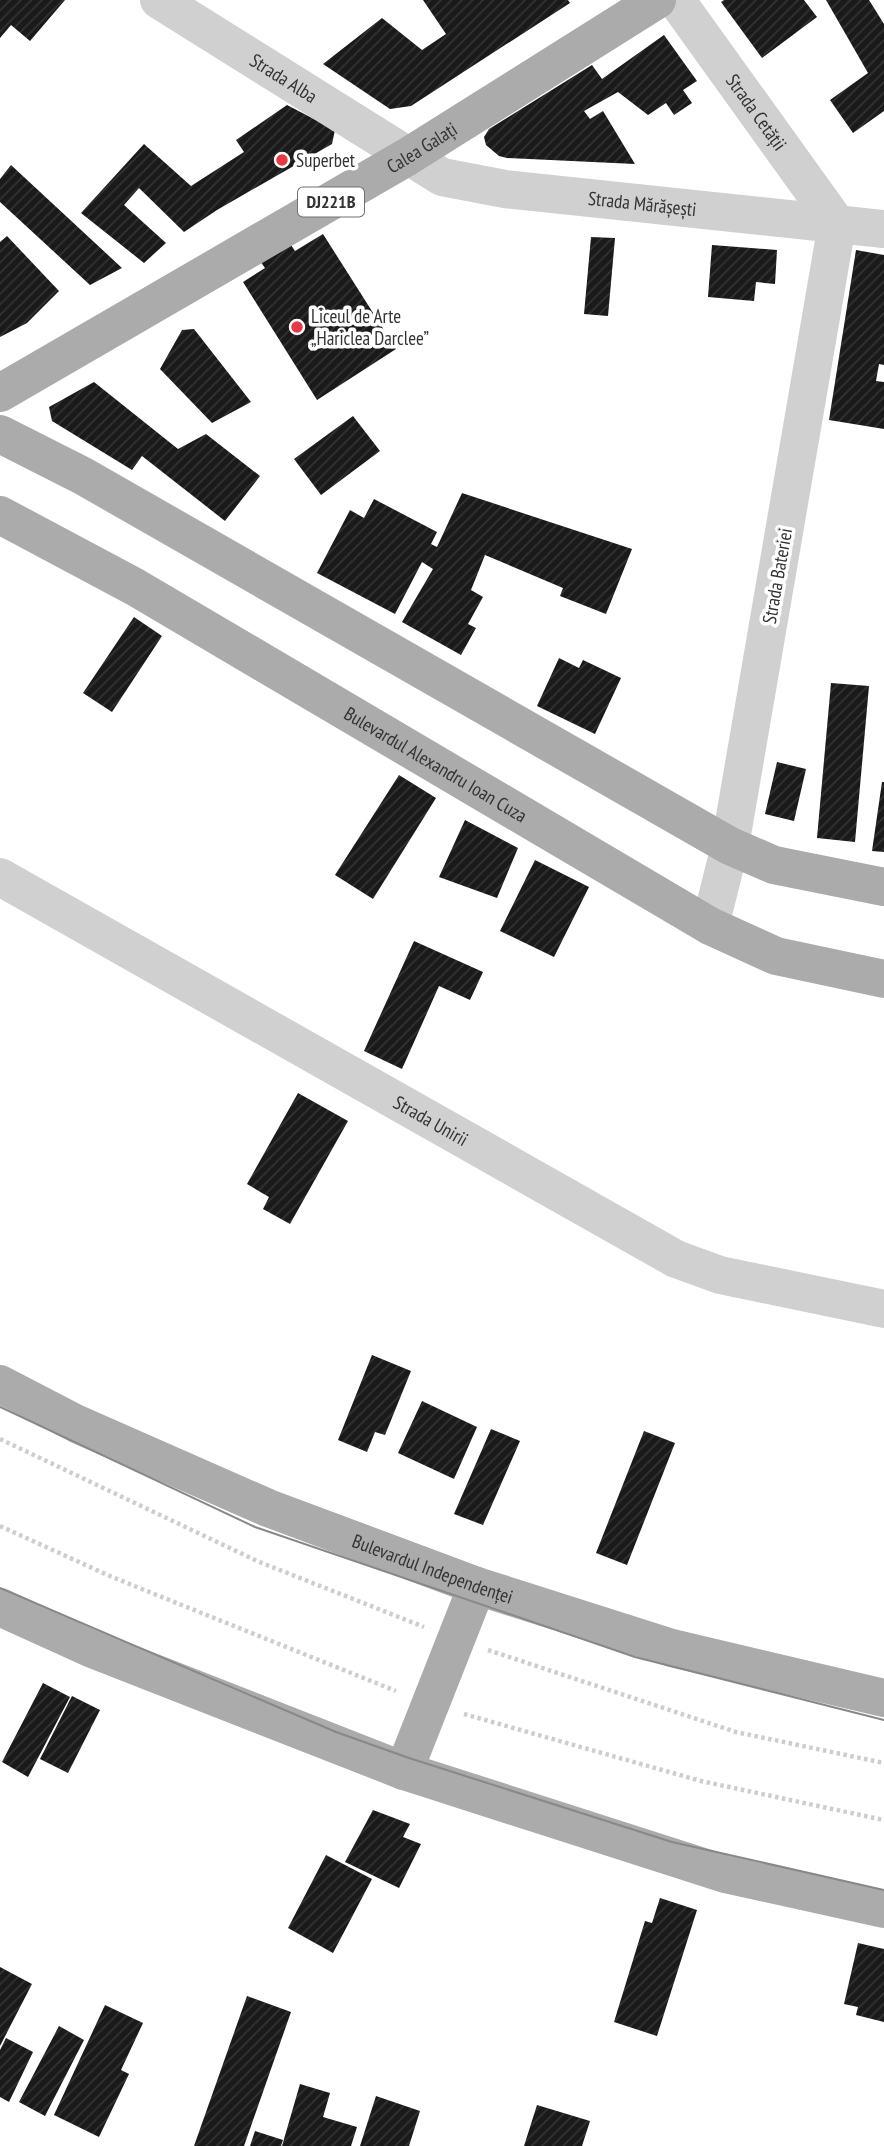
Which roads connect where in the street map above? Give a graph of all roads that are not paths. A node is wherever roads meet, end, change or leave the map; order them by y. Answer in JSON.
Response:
{"nodes":[{"id":1,"x":159,"y":0,"type":"edge"},
{"id":2,"x":657,"y":0,"type":"edge"},
{"id":3,"x":676,"y":0,"type":"edge"},
{"id":4,"x":407,"y":158,"type":"junction"},
{"id":5,"x":837,"y":224,"type":"junction"},
{"id":6,"x":884,"y":229,"type":"edge"},
{"id":7,"x":0,"y":393,"type":"edge"},
{"id":8,"x":0,"y":434,"type":"edge"},
{"id":9,"x":0,"y":515,"type":"edge"},
{"id":10,"x":730,"y":846,"type":"junction"},
{"id":11,"x":0,"y":877,"type":"edge"},
{"id":12,"x":884,"y":887,"type":"edge"},
{"id":13,"x":710,"y":926,"type":"junction"},
{"id":14,"x":884,"y":978,"type":"edge"},
{"id":15,"x":884,"y":1309,"type":"edge"},
{"id":16,"x":0,"y":1384,"type":"edge"},
{"id":17,"x":477,"y":1586,"type":"junction"},
{"id":18,"x":0,"y":1607,"type":"edge"},
{"id":19,"x":884,"y":1698,"type":"edge"},
{"id":20,"x":404,"y":1771,"type":"junction"},
{"id":21,"x":884,"y":1909,"type":"edge"}],
"edges":[{"from":1,"to":4,"type":"street","name":"Strada Alba"},
{"from":2,"to":4,"type":"main road","name":"Calea Galați","number":"DJ221B"},
{"from":3,"to":5,"type":"street","name":"Strada Cetății"},
{"from":4,"to":5,"type":"street","name":"Strada Mărășești"},
{"from":4,"to":7,"type":"main road","name":"Calea Galați","number":"DJ221B"},
{"from":5,"to":6,"type":"street","name":"Strada Mărășești"},
{"from":5,"to":10,"type":"street","name":"Strada Bateriei"},
{"from":8,"to":10,"type":"main road"},
{"from":9,"to":13,"type":"main road","name":"Bulevardul Alexandru Ioan Cuza"},
{"from":10,"to":12,"type":"main road"},
{"from":10,"to":13,"type":"street","name":"Strada Bateriei"},
{"from":11,"to":15,"type":"street","name":"Strada Unirii"},
{"from":13,"to":14,"type":"main road","name":"Bulevardul Alexandru Ioan Cuza"},
{"from":16,"to":17,"type":"main road","name":"Bulevardul Independenței"},
{"from":17,"to":19,"type":"main road","name":"Bulevardul Independenței"},
{"from":17,"to":20,"type":"main road"},
{"from":18,"to":20,"type":"main road"},
{"from":20,"to":21,"type":"main road"}]}
